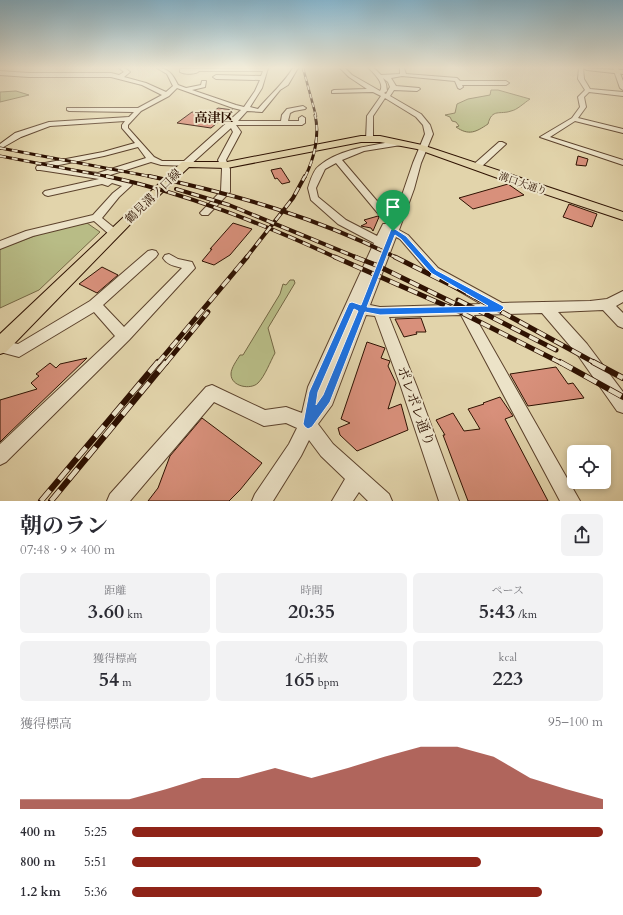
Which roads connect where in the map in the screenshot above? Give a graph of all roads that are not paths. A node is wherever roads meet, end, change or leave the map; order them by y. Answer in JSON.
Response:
{"nodes":[{"id":1,"x":159,"y":91,"type":"edge"},
{"id":2,"x":171,"y":91,"type":"edge"},
{"id":3,"x":194,"y":91,"type":"edge"},
{"id":4,"x":258,"y":91,"type":"edge"},
{"id":5,"x":276,"y":91,"type":"edge"},
{"id":6,"x":376,"y":91,"type":"edge"},
{"id":7,"x":384,"y":91,"type":"edge"},
{"id":8,"x":386,"y":91,"type":"edge"},
{"id":9,"x":587,"y":91,"type":"edge"},
{"id":10,"x":600,"y":91,"type":"edge"},
{"id":11,"x":334,"y":92,"type":"dead end"},
{"id":12,"x":381,"y":94,"type":"junction"},
{"id":13,"x":623,"y":94,"type":"edge"},
{"id":14,"x":167,"y":95,"type":"junction"},
{"id":15,"x":303,"y":108,"type":"dead end"},
{"id":16,"x":69,"y":109,"type":"dead end"},
{"id":17,"x":246,"y":109,"type":"junction"},
{"id":18,"x":139,"y":110,"type":"junction"},
{"id":19,"x":302,"y":118,"type":"dead end"},
{"id":20,"x":574,"y":119,"type":"junction"},
{"id":21,"x":129,"y":120,"type":"junction"},
{"id":22,"x":284,"y":123,"type":"junction"},
{"id":23,"x":230,"y":124,"type":"junction"},
{"id":24,"x":623,"y":131,"type":"edge"},
{"id":25,"x":368,"y":138,"type":"junction"},
{"id":26,"x":398,"y":143,"type":"junction"},
{"id":27,"x":140,"y":144,"type":"junction"},
{"id":28,"x":502,"y":144,"type":"dead end"},
{"id":29,"x":0,"y":147,"type":"edge"},
{"id":30,"x":423,"y":148,"type":"junction"},
{"id":31,"x":151,"y":159,"type":"junction"},
{"id":32,"x":337,"y":159,"type":"junction"},
{"id":33,"x":623,"y":163,"type":"edge"},
{"id":34,"x":186,"y":164,"type":"junction"},
{"id":35,"x":224,"y":165,"type":"junction"},
{"id":36,"x":476,"y":167,"type":"junction"},
{"id":37,"x":98,"y":176,"type":"junction"},
{"id":38,"x":411,"y":179,"type":"junction"},
{"id":39,"x":118,"y":192,"type":"junction"},
{"id":40,"x":48,"y":193,"type":"dead end"},
{"id":41,"x":398,"y":203,"type":"junction"},
{"id":42,"x":374,"y":204,"type":"junction"},
{"id":43,"x":205,"y":213,"type":"dead end"},
{"id":44,"x":623,"y":216,"type":"edge"},
{"id":45,"x":96,"y":218,"type":"junction"},
{"id":46,"x":392,"y":225,"type":"junction"},
{"id":47,"x":114,"y":233,"type":"junction"},
{"id":48,"x":380,"y":242,"type":"junction"},
{"id":49,"x":0,"y":245,"type":"edge"},
{"id":50,"x":152,"y":254,"type":"dead end"},
{"id":51,"x":169,"y":258,"type":"dead end"},
{"id":52,"x":623,"y":296,"type":"edge"},
{"id":53,"x":95,"y":305,"type":"junction"},
{"id":54,"x":606,"y":305,"type":"junction"},
{"id":55,"x":357,"y":307,"type":"junction"},
{"id":56,"x":545,"y":307,"type":"junction"},
{"id":57,"x":500,"y":308,"type":"junction"},
{"id":58,"x":465,"y":310,"type":"junction"},
{"id":59,"x":380,"y":312,"type":"junction"},
{"id":60,"x":623,"y":314,"type":"edge"},
{"id":61,"x":623,"y":322,"type":"edge"},
{"id":62,"x":124,"y":336,"type":"junction"},
{"id":63,"x":0,"y":346,"type":"edge"},
{"id":64,"x":623,"y":406,"type":"edge"},
{"id":65,"x":308,"y":424,"type":"junction"},
{"id":66,"x":0,"y":456,"type":"edge"},
{"id":67,"x":357,"y":478,"type":"junction"},
{"id":68,"x":117,"y":501,"type":"edge"},
{"id":69,"x":262,"y":501,"type":"edge"},
{"id":70,"x":342,"y":501,"type":"edge"},
{"id":71,"x":382,"y":501,"type":"edge"},
{"id":72,"x":449,"y":501,"type":"edge"},
{"id":73,"x":570,"y":501,"type":"edge"}],
"edges":[{"from":1,"to":14,"type":"street"},
{"from":2,"to":14,"type":"street"},
{"from":3,"to":17,"type":"street"},
{"from":4,"to":17,"type":"street"},
{"from":5,"to":17,"type":"street"},
{"from":6,"to":12,"type":"street"},
{"from":7,"to":12,"type":"street"},
{"from":8,"to":12,"type":"street"},
{"from":9,"to":20,"type":"street"},
{"from":10,"to":13,"type":"street"},
{"from":11,"to":12,"type":"street"},
{"from":12,"to":25,"type":"street"},
{"from":12,"to":30,"type":"street"},
{"from":14,"to":18,"type":"street"},
{"from":15,"to":22,"type":"street"},
{"from":16,"to":18,"type":"street"},
{"from":17,"to":23,"type":"street"},
{"from":18,"to":21,"type":"street"},
{"from":19,"to":22,"type":"street"},
{"from":20,"to":24,"type":"street"},
{"from":20,"to":33,"type":"street"},
{"from":21,"to":27,"type":"street"},
{"from":21,"to":29,"type":"street"},
{"from":22,"to":23,"type":"street"},
{"from":23,"to":34,"type":"street"},
{"from":23,"to":35,"type":"street"},
{"from":25,"to":26,"type":"main road","name":"鶴見溝ノ口線"},
{"from":25,"to":35,"type":"main road","name":"鶴見溝ノ口線"},
{"from":26,"to":30,"type":"main road","name":"鶴見溝ノ口線"},
{"from":26,"to":32,"type":"street"},
{"from":27,"to":31,"type":"street"},
{"from":27,"to":37,"type":"street"},
{"from":28,"to":36,"type":"street"},
{"from":30,"to":36,"type":"main road","name":"溝口大通り"},
{"from":30,"to":38,"type":"street"},
{"from":31,"to":34,"type":"street"},
{"from":31,"to":37,"type":"street"},
{"from":32,"to":42,"type":"street"},
{"from":32,"to":48,"type":"street"},
{"from":34,"to":35,"type":"main road","name":"鶴見溝ノ口線"},
{"from":34,"to":47,"type":"main road","name":"鶴見溝ノ口線"},
{"from":35,"to":43,"type":"street"},
{"from":36,"to":44,"type":"main road","name":"溝口大通り"},
{"from":37,"to":39,"type":"street"},
{"from":38,"to":41,"type":"street"},
{"from":38,"to":46,"type":"street"},
{"from":39,"to":40,"type":"street"},
{"from":39,"to":45,"type":"street"},
{"from":41,"to":42,"type":"street"},
{"from":41,"to":46,"type":"street"},
{"from":42,"to":46,"type":"street"},
{"from":45,"to":47,"type":"street"},
{"from":45,"to":49,"type":"street"},
{"from":46,"to":48,"type":"street"},
{"from":46,"to":55,"type":"street"},
{"from":46,"to":57,"type":"street"},
{"from":47,"to":63,"type":"main road","name":"鶴見溝ノ口線"},
{"from":48,"to":55,"type":"street"},
{"from":50,"to":53,"type":"street"},
{"from":51,"to":62,"type":"street"},
{"from":52,"to":54,"type":"street"},
{"from":53,"to":62,"type":"street"},
{"from":53,"to":63,"type":"street"},
{"from":54,"to":56,"type":"street"},
{"from":54,"to":60,"type":"street"},
{"from":54,"to":61,"type":"street"},
{"from":55,"to":59,"type":"street"},
{"from":55,"to":65,"type":"street"},
{"from":56,"to":57,"type":"street"},
{"from":56,"to":64,"type":"street"},
{"from":57,"to":58,"type":"street"},
{"from":58,"to":59,"type":"street"},
{"from":58,"to":73,"type":"street"},
{"from":59,"to":72,"type":"street","name":"ポレポレ通り"},
{"from":62,"to":66,"type":"street"},
{"from":65,"to":67,"type":"street"},
{"from":65,"to":68,"type":"street"},
{"from":65,"to":69,"type":"street"},
{"from":67,"to":70,"type":"street"},
{"from":67,"to":71,"type":"street"}]}
